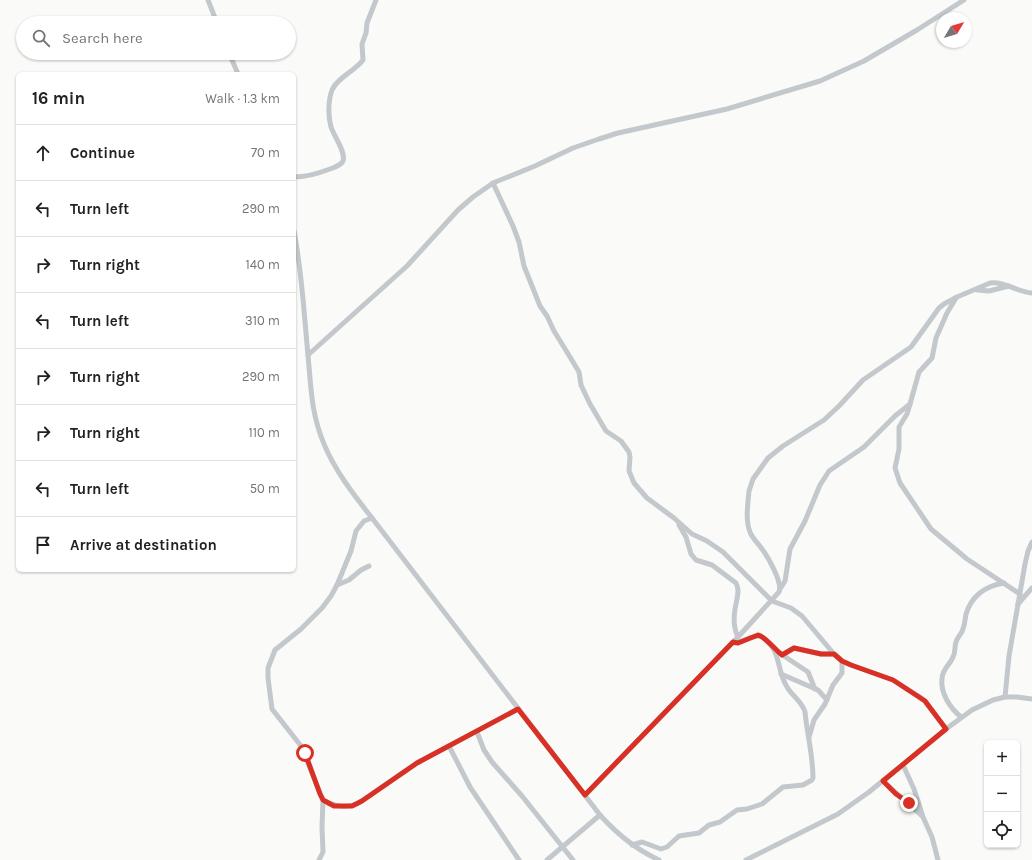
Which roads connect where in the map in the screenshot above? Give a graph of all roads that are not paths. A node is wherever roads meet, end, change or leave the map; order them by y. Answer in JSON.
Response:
{"nodes":[{"id":1,"x":208,"y":0,"type":"edge"},
{"id":2,"x":376,"y":0,"type":"edge"},
{"id":3,"x":964,"y":0,"type":"edge"},
{"id":4,"x":214,"y":16,"type":"edge"},
{"id":5,"x":232,"y":60,"type":"edge"},
{"id":6,"x":237,"y":72,"type":"edge"},
{"id":7,"x":296,"y":177,"type":"edge"},
{"id":8,"x":493,"y":183,"type":"junction"},
{"id":9,"x":296,"y":245,"type":"edge"},
{"id":10,"x":1032,"y":293,"type":"edge"},
{"id":11,"x":957,"y":297,"type":"junction"},
{"id":12,"x":308,"y":355,"type":"junction"},
{"id":13,"x":910,"y":404,"type":"junction"},
{"id":14,"x":372,"y":518,"type":"junction"},
{"id":15,"x":674,"y":518,"type":"junction"},
{"id":16,"x":1032,"y":542,"type":"edge"},
{"id":17,"x":369,"y":566,"type":"dead end"},
{"id":18,"x":1004,"y":583,"type":"junction"},
{"id":19,"x":337,"y":585,"type":"junction"},
{"id":20,"x":1032,"y":588,"type":"edge"},
{"id":21,"x":780,"y":589,"type":"junction"},
{"id":22,"x":1020,"y":594,"type":"junction"},
{"id":23,"x":772,"y":601,"type":"junction"},
{"id":24,"x":1018,"y":604,"type":"junction"},
{"id":25,"x":738,"y":637,"type":"junction"},
{"id":26,"x":733,"y":642,"type":"junction"},
{"id":27,"x":774,"y":650,"type":"junction"},
{"id":28,"x":834,"y":654,"type":"junction"},
{"id":29,"x":782,"y":655,"type":"junction"},
{"id":30,"x":842,"y":661,"type":"junction"},
{"id":31,"x":781,"y":674,"type":"junction"},
{"id":32,"x":815,"y":689,"type":"junction"},
{"id":33,"x":1005,"y":697,"type":"junction"},
{"id":34,"x":1032,"y":699,"type":"edge"},
{"id":35,"x":827,"y":700,"type":"junction"},
{"id":36,"x":518,"y":709,"type":"junction"},
{"id":37,"x":961,"y":717,"type":"junction"},
{"id":38,"x":946,"y":729,"type":"junction"},
{"id":39,"x":477,"y":732,"type":"junction"},
{"id":40,"x":809,"y":740,"type":"junction"},
{"id":41,"x":449,"y":746,"type":"junction"},
{"id":42,"x":903,"y":765,"type":"junction"},
{"id":43,"x":883,"y":781,"type":"junction"},
{"id":44,"x":585,"y":795,"type":"junction"},
{"id":45,"x":323,"y":800,"type":"junction"},
{"id":46,"x":600,"y":815,"type":"junction"},
{"id":47,"x":923,"y":817,"type":"junction"},
{"id":48,"x":632,"y":845,"type":"junction"},
{"id":49,"x":563,"y":846,"type":"junction"},
{"id":50,"x":319,"y":860,"type":"edge"},
{"id":51,"x":519,"y":860,"type":"edge"},
{"id":52,"x":547,"y":860,"type":"edge"},
{"id":53,"x":573,"y":860,"type":"edge"},
{"id":54,"x":659,"y":860,"type":"edge"},
{"id":55,"x":746,"y":860,"type":"edge"},
{"id":56,"x":938,"y":860,"type":"edge"}],
"edges":[{"from":1,"to":4,"type":"street"},
{"from":2,"to":7,"type":"street"},
{"from":3,"to":8,"type":"street"},
{"from":5,"to":6,"type":"street"},
{"from":8,"to":12,"type":"street"},
{"from":8,"to":15,"type":"street"},
{"from":9,"to":12,"type":"street"},
{"from":10,"to":11,"type":"street"},
{"from":11,"to":13,"type":"street"},
{"from":11,"to":21,"type":"street"},
{"from":12,"to":14,"type":"street"},
{"from":13,"to":18,"type":"street"},
{"from":13,"to":21,"type":"street"},
{"from":14,"to":19,"type":"street"},
{"from":14,"to":36,"type":"street"},
{"from":15,"to":23,"type":"street"},
{"from":15,"to":25,"type":"street"},
{"from":16,"to":22,"type":"street"},
{"from":17,"to":19,"type":"street"},
{"from":18,"to":22,"type":"street"},
{"from":18,"to":37,"type":"street"},
{"from":19,"to":45,"type":"street"},
{"from":20,"to":24,"type":"street"},
{"from":21,"to":23,"type":"street"},
{"from":22,"to":24,"type":"street"},
{"from":23,"to":25,"type":"street"},
{"from":23,"to":28,"type":"street"},
{"from":24,"to":33,"type":"street"},
{"from":25,"to":26,"type":"street"},
{"from":26,"to":27,"type":"street"},
{"from":26,"to":44,"type":"street"},
{"from":27,"to":29,"type":"street"},
{"from":27,"to":31,"type":"street"},
{"from":28,"to":29,"type":"street"},
{"from":28,"to":30,"type":"street"},
{"from":29,"to":32,"type":"street"},
{"from":30,"to":35,"type":"street"},
{"from":30,"to":38,"type":"street"},
{"from":31,"to":32,"type":"street"},
{"from":31,"to":40,"type":"street"},
{"from":32,"to":35,"type":"street"},
{"from":33,"to":34,"type":"street"},
{"from":33,"to":37,"type":"street"},
{"from":35,"to":40,"type":"street"},
{"from":36,"to":39,"type":"street"},
{"from":36,"to":44,"type":"street"},
{"from":37,"to":38,"type":"street"},
{"from":38,"to":42,"type":"street"},
{"from":39,"to":41,"type":"street"},
{"from":39,"to":49,"type":"street"},
{"from":40,"to":48,"type":"street"},
{"from":41,"to":45,"type":"street"},
{"from":41,"to":51,"type":"street"},
{"from":42,"to":43,"type":"street"},
{"from":42,"to":47,"type":"street"},
{"from":43,"to":47,"type":"street"},
{"from":43,"to":55,"type":"street"},
{"from":44,"to":46,"type":"street"},
{"from":45,"to":50,"type":"street"},
{"from":46,"to":48,"type":"street"},
{"from":46,"to":49,"type":"street"},
{"from":47,"to":56,"type":"street"},
{"from":48,"to":54,"type":"street"},
{"from":49,"to":52,"type":"street"},
{"from":49,"to":53,"type":"street"}]}
